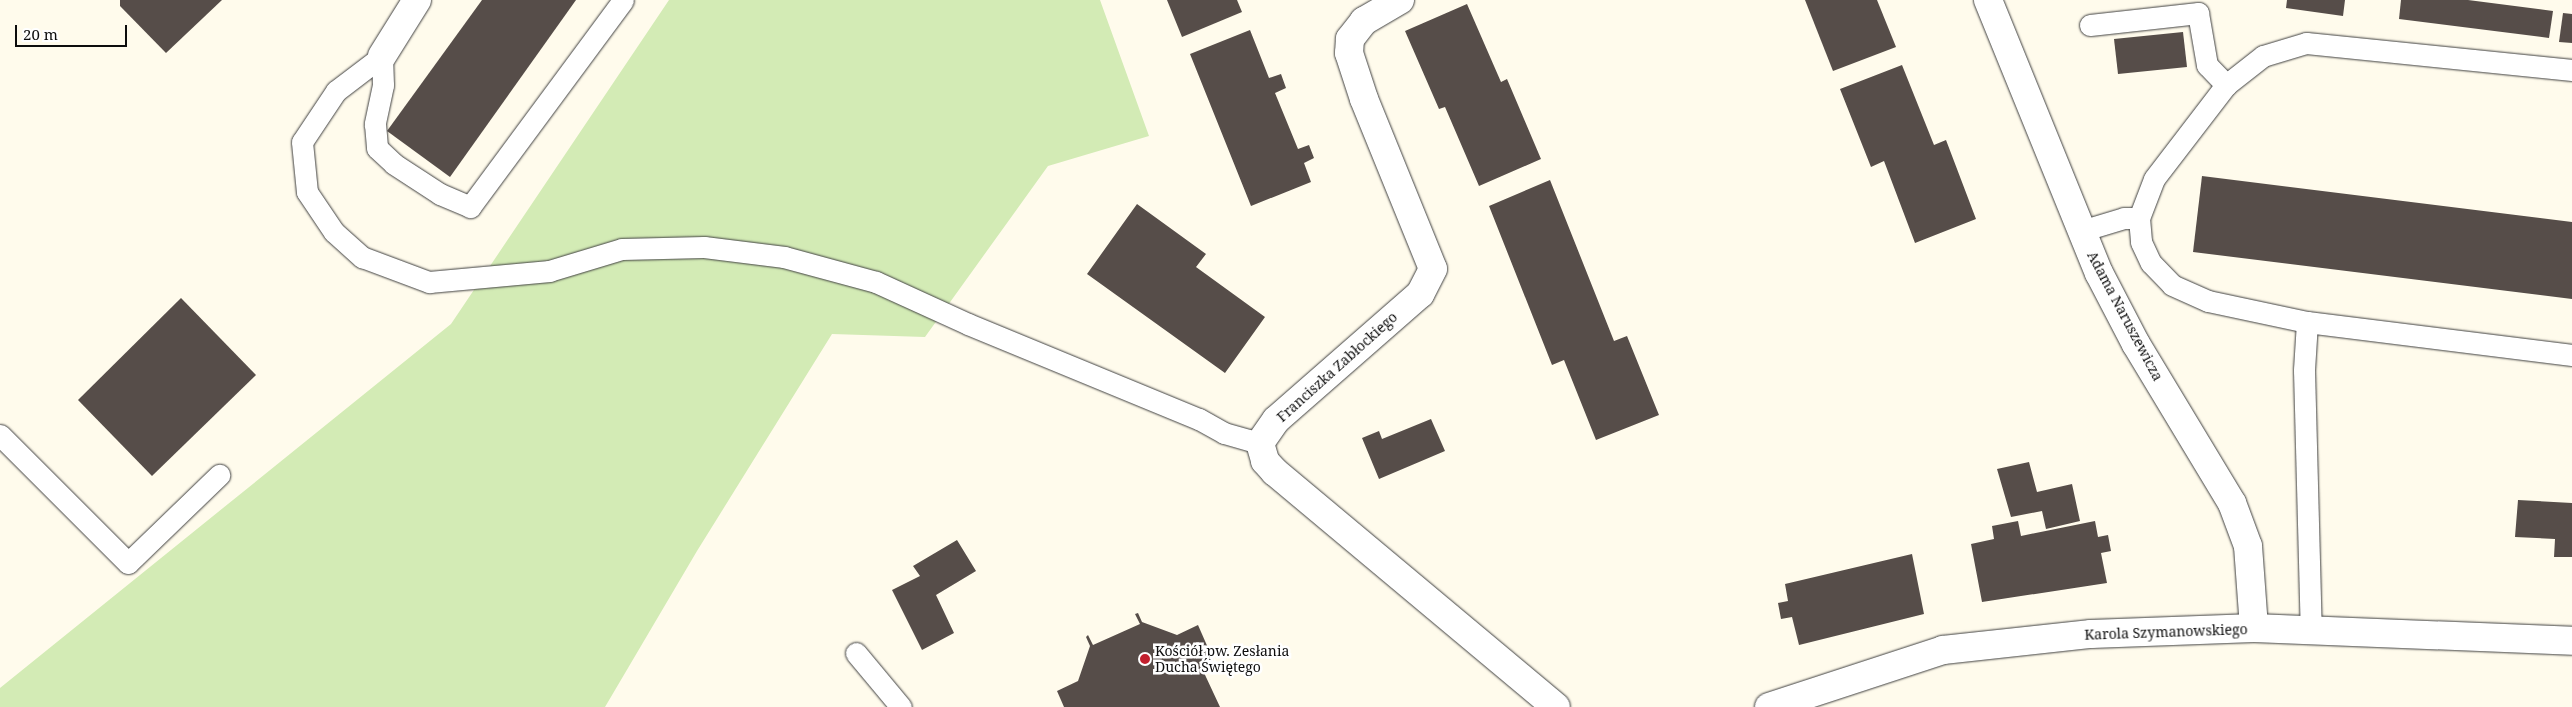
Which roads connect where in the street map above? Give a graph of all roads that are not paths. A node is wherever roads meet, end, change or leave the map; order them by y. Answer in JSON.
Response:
{"nodes":[{"id":1,"x":417,"y":0,"type":"edge"},
{"id":2,"x":623,"y":0,"type":"edge"},
{"id":3,"x":1400,"y":0,"type":"edge"},
{"id":4,"x":1988,"y":0,"type":"edge"},
{"id":5,"x":2090,"y":25,"type":"dead end"},
{"id":6,"x":382,"y":56,"type":"junction"},
{"id":7,"x":2572,"y":70,"type":"edge"},
{"id":8,"x":2226,"y":85,"type":"junction"},
{"id":9,"x":2139,"y":218,"type":"junction"},
{"id":10,"x":2081,"y":231,"type":"junction"},
{"id":11,"x":2307,"y":322,"type":"junction"},
{"id":12,"x":2572,"y":355,"type":"edge"},
{"id":13,"x":0,"y":435,"type":"edge"},
{"id":14,"x":1260,"y":443,"type":"junction"},
{"id":15,"x":219,"y":475,"type":"dead end"},
{"id":16,"x":2254,"y":628,"type":"junction"},
{"id":17,"x":2311,"y":630,"type":"junction"},
{"id":18,"x":2572,"y":641,"type":"edge"},
{"id":19,"x":856,"y":653,"type":"dead end"},
{"id":20,"x":902,"y":707,"type":"edge"},
{"id":21,"x":1556,"y":707,"type":"edge"},
{"id":22,"x":1769,"y":707,"type":"edge"}],
"edges":[{"from":1,"to":6,"type":"street"},
{"from":2,"to":6,"type":"lane"},
{"from":3,"to":14,"type":"street","name":"Franciszka Zabłockiego"},
{"from":4,"to":10,"type":"street","name":"Adama Naruszewicza"},
{"from":5,"to":8,"type":"lane"},
{"from":6,"to":14,"type":"lane"},
{"from":7,"to":8,"type":"lane"},
{"from":8,"to":9,"type":"lane"},
{"from":9,"to":10,"type":"lane"},
{"from":9,"to":11,"type":"lane"},
{"from":10,"to":16,"type":"street","name":"Adama Naruszewicza"},
{"from":11,"to":12,"type":"lane"},
{"from":11,"to":17,"type":"lane"},
{"from":13,"to":15,"type":"lane"},
{"from":14,"to":21,"type":"street"},
{"from":16,"to":17,"type":"street","name":"Karola Szymanowskiego"},
{"from":16,"to":22,"type":"street","name":"Karola Szymanowskiego"},
{"from":17,"to":18,"type":"street","name":"Karola Szymanowskiego"},
{"from":19,"to":20,"type":"lane"}]}
